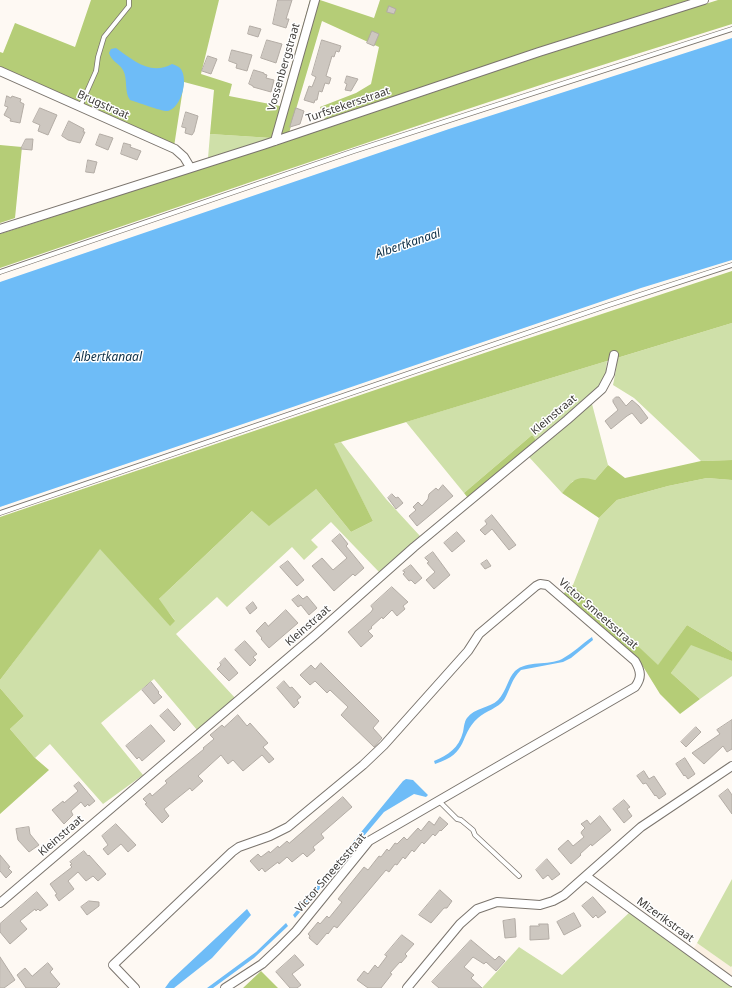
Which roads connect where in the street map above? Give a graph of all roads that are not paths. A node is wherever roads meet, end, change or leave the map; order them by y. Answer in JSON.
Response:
{"nodes":[{"id":1,"x":129,"y":0,"type":"edge"},
{"id":2,"x":315,"y":0,"type":"edge"},
{"id":3,"x":704,"y":0,"type":"edge"},
{"id":4,"x":732,"y":29,"type":"edge"},
{"id":5,"x":0,"y":71,"type":"edge"},
{"id":6,"x":80,"y":107,"type":"junction"},
{"id":7,"x":275,"y":141,"type":"junction"},
{"id":8,"x":190,"y":167,"type":"junction"},
{"id":9,"x":0,"y":229,"type":"edge"},
{"id":10,"x":732,"y":265,"type":"edge"},
{"id":11,"x":0,"y":272,"type":"edge"},
{"id":12,"x":614,"y":355,"type":"dead end"},
{"id":13,"x":0,"y":513,"type":"edge"},
{"id":14,"x":732,"y":766,"type":"edge"},
{"id":15,"x":439,"y":801,"type":"junction"},
{"id":16,"x":519,"y":876,"type":"dead end"},
{"id":17,"x":586,"y":876,"type":"junction"},
{"id":18,"x":0,"y":903,"type":"edge"},
{"id":19,"x":732,"y":982,"type":"edge"},
{"id":20,"x":135,"y":988,"type":"edge"},
{"id":21,"x":225,"y":988,"type":"edge"},
{"id":22,"x":407,"y":988,"type":"edge"}],
"edges":[{"from":1,"to":6,"type":"lane"},
{"from":2,"to":7,"type":"street","name":"Vossenbergstraat"},
{"from":3,"to":7,"type":"street","name":"Turfstekersstraat"},
{"from":4,"to":11,"type":"lane"},
{"from":5,"to":6,"type":"street","name":"Brugstraat"},
{"from":6,"to":8,"type":"street","name":"Brugstraat"},
{"from":7,"to":8,"type":"street","name":"Turfstekersstraat"},
{"from":8,"to":9,"type":"street","name":"Turfstekersstraat"},
{"from":10,"to":13,"type":"lane"},
{"from":12,"to":18,"type":"street","name":"Kleinstraat"},
{"from":14,"to":17,"type":"street"},
{"from":15,"to":16,"type":"lane"},
{"from":15,"to":20,"type":"street","name":"Victor Smeetsstraat"},
{"from":15,"to":21,"type":"street","name":"Victor Smeetsstraat"},
{"from":17,"to":19,"type":"street","name":"Mizerikstraat"},
{"from":17,"to":22,"type":"street"}]}
